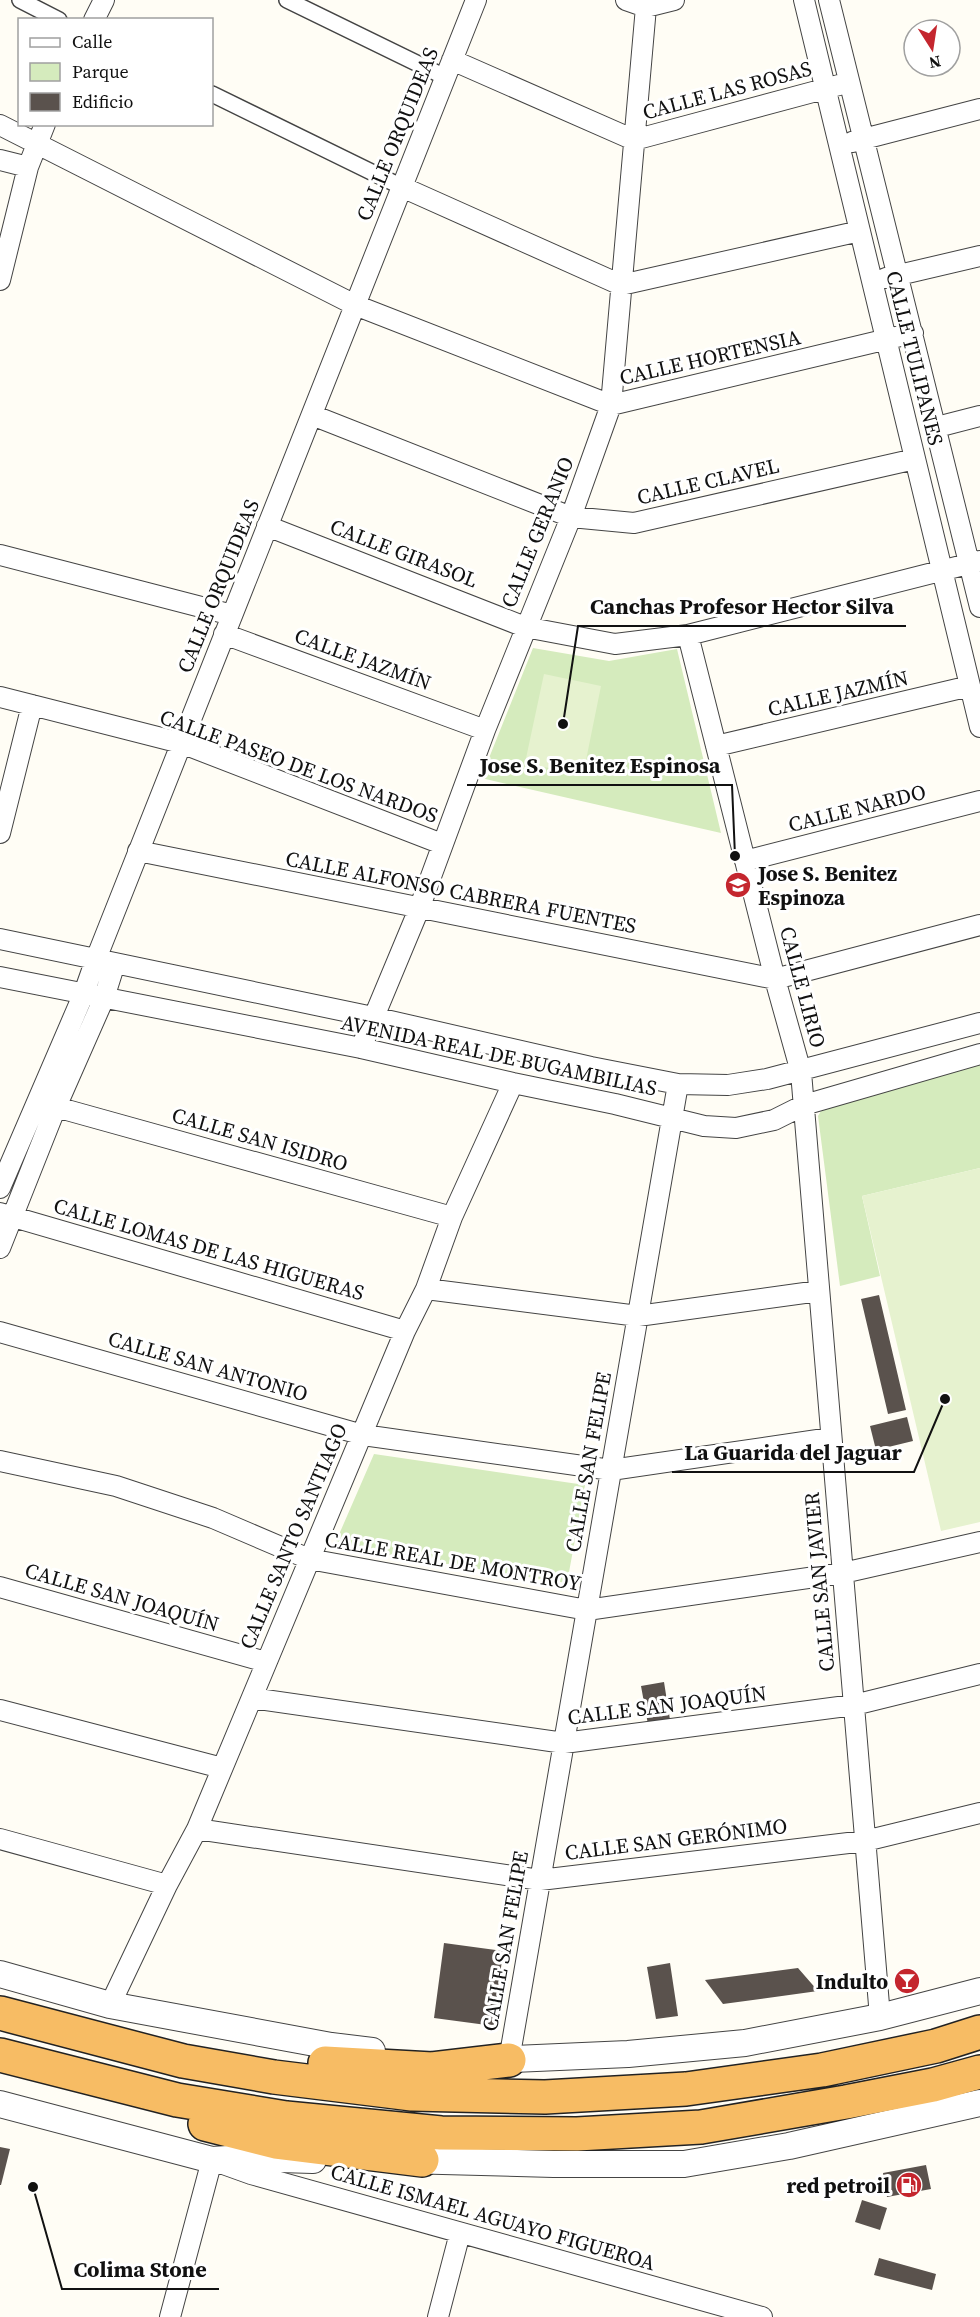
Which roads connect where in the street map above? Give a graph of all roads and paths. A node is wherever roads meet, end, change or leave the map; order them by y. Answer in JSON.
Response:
{"nodes":[{"id":1,"x":20,"y":0,"type":"edge"},
{"id":2,"x":104,"y":0,"type":"edge"},
{"id":3,"x":287,"y":0,"type":"edge"},
{"id":4,"x":476,"y":0,"type":"edge"},
{"id":5,"x":626,"y":0,"type":"edge"},
{"id":6,"x":674,"y":0,"type":"edge"},
{"id":7,"x":804,"y":0,"type":"edge"},
{"id":8,"x":829,"y":0,"type":"edge"},
{"id":9,"x":646,"y":7,"type":"junction"},
{"id":10,"x":55,"y":18,"type":"edge"},
{"id":11,"x":95,"y":18,"type":"edge"},
{"id":12,"x":449,"y":69,"type":"junction"},
{"id":13,"x":850,"y":82,"type":"junction"},
{"id":14,"x":826,"y":88,"type":"junction"},
{"id":15,"x":213,"y":94,"type":"edge"},
{"id":16,"x":980,"y":109,"type":"edge"},
{"id":17,"x":0,"y":125,"type":"edge"},
{"id":18,"x":44,"y":126,"type":"edge"},
{"id":19,"x":864,"y":139,"type":"junction"},
{"id":20,"x":634,"y":140,"type":"junction"},
{"id":21,"x":36,"y":144,"type":"junction"},
{"id":22,"x":839,"y":146,"type":"junction"},
{"id":23,"x":0,"y":160,"type":"edge"},
{"id":24,"x":28,"y":167,"type":"junction"},
{"id":25,"x":402,"y":187,"type":"junction"},
{"id":26,"x":860,"y":231,"type":"junction"},
{"id":27,"x":980,"y":256,"type":"edge"},
{"id":28,"x":899,"y":275,"type":"junction"},
{"id":29,"x":0,"y":280,"type":"edge"},
{"id":30,"x":872,"y":282,"type":"junction"},
{"id":31,"x":621,"y":285,"type":"junction"},
{"id":32,"x":355,"y":305,"type":"junction"},
{"id":33,"x":914,"y":333,"type":"junction"},
{"id":34,"x":886,"y":339,"type":"junction"},
{"id":35,"x":611,"y":405,"type":"junction"},
{"id":36,"x":312,"y":415,"type":"junction"},
{"id":37,"x":980,"y":416,"type":"edge"},
{"id":38,"x":937,"y":427,"type":"junction"},
{"id":39,"x":915,"y":459,"type":"junction"},
{"id":40,"x":571,"y":517,"type":"junction"},
{"id":41,"x":267,"y":526,"type":"junction"},
{"id":42,"x":0,"y":555,"type":"edge"},
{"id":43,"x":975,"y":562,"type":"edge"},
{"id":44,"x":942,"y":570,"type":"junction"},
{"id":45,"x":980,"y":607,"type":"edge"},
{"id":46,"x":232,"y":615,"type":"junction"},
{"id":47,"x":525,"y":627,"type":"junction"},
{"id":48,"x":224,"y":634,"type":"junction"},
{"id":49,"x":688,"y":635,"type":"junction"},
{"id":50,"x":970,"y":686,"type":"junction"},
{"id":51,"x":0,"y":697,"type":"edge"},
{"id":52,"x":32,"y":705,"type":"junction"},
{"id":53,"x":980,"y":727,"type":"edge"},
{"id":54,"x":485,"y":730,"type":"junction"},
{"id":55,"x":181,"y":743,"type":"junction"},
{"id":56,"x":716,"y":746,"type":"junction"},
{"id":57,"x":980,"y":801,"type":"edge"},
{"id":58,"x":0,"y":833,"type":"edge"},
{"id":59,"x":442,"y":844,"type":"junction"},
{"id":60,"x":138,"y":851,"type":"junction"},
{"id":61,"x":745,"y":861,"type":"junction"},
{"id":62,"x":419,"y":909,"type":"junction"},
{"id":63,"x":980,"y":925,"type":"edge"},
{"id":64,"x":0,"y":939,"type":"edge"},
{"id":65,"x":105,"y":961,"type":"junction"},
{"id":66,"x":0,"y":977,"type":"edge"},
{"id":67,"x":775,"y":979,"type":"junction"},
{"id":68,"x":84,"y":993,"type":"junction"},
{"id":69,"x":104,"y":998,"type":"junction"},
{"id":70,"x":373,"y":1017,"type":"junction"},
{"id":71,"x":980,"y":1023,"type":"edge"},
{"id":72,"x":361,"y":1048,"type":"junction"},
{"id":73,"x":980,"y":1054,"type":"edge"},
{"id":74,"x":801,"y":1072,"type":"junction"},
{"id":75,"x":513,"y":1083,"type":"junction"},
{"id":76,"x":678,"y":1084,"type":"junction"},
{"id":77,"x":804,"y":1105,"type":"junction"},
{"id":78,"x":56,"y":1107,"type":"junction"},
{"id":79,"x":673,"y":1118,"type":"junction"},
{"id":80,"x":8,"y":1146,"type":"edge"},
{"id":81,"x":0,"y":1188,"type":"edge"},
{"id":82,"x":7,"y":1215,"type":"edge"},
{"id":83,"x":452,"y":1217,"type":"junction"},
{"id":84,"x":0,"y":1248,"type":"edge"},
{"id":85,"x":426,"y":1289,"type":"junction"},
{"id":86,"x":819,"y":1291,"type":"junction"},
{"id":87,"x":638,"y":1316,"type":"junction"},
{"id":88,"x":405,"y":1331,"type":"junction"},
{"id":89,"x":0,"y":1332,"type":"edge"},
{"id":90,"x":363,"y":1435,"type":"junction"},
{"id":91,"x":831,"y":1438,"type":"junction"},
{"id":92,"x":0,"y":1461,"type":"edge"},
{"id":93,"x":611,"y":1470,"type":"junction"},
{"id":94,"x":980,"y":1542,"type":"edge"},
{"id":95,"x":309,"y":1559,"type":"junction"},
{"id":96,"x":843,"y":1573,"type":"junction"},
{"id":97,"x":0,"y":1587,"type":"edge"},
{"id":98,"x":587,"y":1610,"type":"junction"},
{"id":99,"x":266,"y":1662,"type":"junction"},
{"id":100,"x":980,"y":1674,"type":"edge"},
{"id":101,"x":252,"y":1698,"type":"junction"},
{"id":102,"x":854,"y":1705,"type":"junction"},
{"id":103,"x":0,"y":1710,"type":"edge"},
{"id":104,"x":564,"y":1743,"type":"junction"},
{"id":105,"x":222,"y":1768,"type":"junction"},
{"id":106,"x":980,"y":1813,"type":"edge"},
{"id":107,"x":197,"y":1828,"type":"junction"},
{"id":108,"x":0,"y":1839,"type":"edge"},
{"id":109,"x":865,"y":1840,"type":"junction"},
{"id":110,"x":540,"y":1880,"type":"junction"},
{"id":111,"x":167,"y":1885,"type":"junction"},
{"id":112,"x":0,"y":1974,"type":"edge"},
{"id":113,"x":980,"y":1991,"type":"edge"},
{"id":114,"x":110,"y":2005,"type":"junction"},
{"id":115,"x":0,"y":2013,"type":"edge"},
{"id":116,"x":880,"y":2017,"type":"junction"},
{"id":117,"x":980,"y":2032,"type":"edge"},
{"id":118,"x":0,"y":2055,"type":"edge"},
{"id":119,"x":509,"y":2060,"type":"junction"},
{"id":120,"x":183,"y":2061,"type":"junction"},
{"id":121,"x":44,"y":2065,"type":"junction"},
{"id":122,"x":980,"y":2072,"type":"edge"},
{"id":123,"x":980,"y":2103,"type":"edge"},
{"id":124,"x":0,"y":2104,"type":"edge"},
{"id":125,"x":212,"y":2160,"type":"junction"},
{"id":126,"x":422,"y":2160,"type":"junction"},
{"id":127,"x":460,"y":2233,"type":"junction"},
{"id":128,"x":698,"y":2309,"type":"edge"},
{"id":129,"x":170,"y":2317,"type":"edge"},
{"id":130,"x":438,"y":2317,"type":"edge"},
{"id":131,"x":762,"y":2317,"type":"edge"}],
"edges":[{"from":1,"to":10,"type":"street"},
{"from":2,"to":11,"type":"street"},
{"from":3,"to":12,"type":"street"},
{"from":4,"to":12,"type":"street","name":"CALLE ORQUIDEAS"},
{"from":5,"to":9,"type":"street"},
{"from":6,"to":9,"type":"street"},
{"from":7,"to":14,"type":"street","name":"CALLE TULIPANES"},
{"from":8,"to":13,"type":"street","name":"CALLE TULIPANES"},
{"from":9,"to":20,"type":"street","name":"CALLE GERANIO"},
{"from":12,"to":20,"type":"street","name":"CALLE LAS ROSAS"},
{"from":12,"to":25,"type":"street","name":"CALLE ORQUIDEAS"},
{"from":13,"to":14,"type":"street","name":"CALLE LAS ROSAS"},
{"from":13,"to":19,"type":"street","name":"CALLE TULIPANES"},
{"from":14,"to":20,"type":"street","name":"CALLE LAS ROSAS"},
{"from":14,"to":22,"type":"street","name":"CALLE TULIPANES"},
{"from":15,"to":25,"type":"street"},
{"from":16,"to":19,"type":"street"},
{"from":17,"to":21,"type":"street","name":"CALLE HORTENSIA"},
{"from":18,"to":21,"type":"street"},
{"from":19,"to":22,"type":"street"},
{"from":19,"to":28,"type":"street","name":"CALLE TULIPANES"},
{"from":20,"to":31,"type":"street","name":"CALLE GERANIO"},
{"from":21,"to":24,"type":"street"},
{"from":21,"to":32,"type":"street","name":"CALLE HORTENSIA"},
{"from":22,"to":26,"type":"street","name":"CALLE TULIPANES"},
{"from":23,"to":24,"type":"street"},
{"from":24,"to":29,"type":"street"},
{"from":25,"to":31,"type":"street"},
{"from":25,"to":32,"type":"street","name":"CALLE ORQUIDEAS"},
{"from":26,"to":30,"type":"street","name":"CALLE TULIPANES"},
{"from":26,"to":31,"type":"street"},
{"from":27,"to":28,"type":"street"},
{"from":28,"to":30,"type":"street"},
{"from":28,"to":33,"type":"street","name":"CALLE TULIPANES"},
{"from":30,"to":34,"type":"street","name":"CALLE TULIPANES"},
{"from":31,"to":35,"type":"street","name":"CALLE GERANIO"},
{"from":32,"to":35,"type":"street","name":"CALLE HORTENSIA"},
{"from":32,"to":36,"type":"street","name":"CALLE ORQUIDEAS"},
{"from":33,"to":34,"type":"street","name":"CALLE HORTENSIA"},
{"from":33,"to":38,"type":"street","name":"CALLE TULIPANES"},
{"from":34,"to":35,"type":"street","name":"CALLE HORTENSIA"},
{"from":34,"to":39,"type":"street","name":"CALLE TULIPANES"},
{"from":35,"to":40,"type":"street","name":"CALLE GERANIO"},
{"from":36,"to":40,"type":"street","name":"CALLE CLAVEL"},
{"from":36,"to":41,"type":"street","name":"CALLE ORQUIDEAS"},
{"from":37,"to":38,"type":"street"},
{"from":38,"to":43,"type":"street","name":"CALLE TULIPANES"},
{"from":39,"to":40,"type":"street","name":"CALLE CLAVEL"},
{"from":39,"to":44,"type":"street","name":"CALLE TULIPANES"},
{"from":40,"to":47,"type":"street","name":"CALLE GERANIO"},
{"from":41,"to":46,"type":"street","name":"CALLE ORQUIDEAS"},
{"from":41,"to":47,"type":"street","name":"CALLE GIRASOL"},
{"from":42,"to":46,"type":"street"},
{"from":43,"to":44,"type":"street","name":"CALLE GIRASOL"},
{"from":43,"to":45,"type":"street","name":"CALLE TULIPANES"},
{"from":44,"to":49,"type":"street","name":"CALLE GIRASOL"},
{"from":44,"to":50,"type":"street","name":"CALLE TULIPANES"},
{"from":46,"to":48,"type":"street","name":"CALLE ORQUIDEAS"},
{"from":47,"to":49,"type":"street","name":"CALLE GIRASOL"},
{"from":47,"to":54,"type":"street","name":"CALLE GERANIO"},
{"from":48,"to":54,"type":"street","name":"CALLE JAZMÍN"},
{"from":48,"to":55,"type":"street","name":"CALLE ORQUIDEAS"},
{"from":49,"to":56,"type":"street","name":"CALLE LIRIO"},
{"from":50,"to":53,"type":"street","name":"CALLE TULIPANES"},
{"from":50,"to":56,"type":"street","name":"CALLE JAZMÍN"},
{"from":51,"to":52,"type":"street","name":"CALLE PASEO DE LOS NARDOS"},
{"from":52,"to":55,"type":"street","name":"CALLE PASEO DE LOS NARDOS"},
{"from":52,"to":58,"type":"street"},
{"from":54,"to":59,"type":"street","name":"CALLE GERANIO"},
{"from":55,"to":59,"type":"street","name":"CALLE PASEO DE LOS NARDOS"},
{"from":55,"to":60,"type":"street","name":"CALLE ORQUIDEAS"},
{"from":56,"to":61,"type":"street","name":"CALLE LIRIO"},
{"from":57,"to":61,"type":"street","name":"CALLE NARDO"},
{"from":59,"to":62,"type":"street","name":"CALLE GERANIO"},
{"from":60,"to":62,"type":"street","name":"CALLE ALFONSO CABRERA FUENTES"},
{"from":60,"to":65,"type":"street","name":"CALLE ORQUIDEAS"},
{"from":61,"to":67,"type":"street","name":"CALLE LIRIO"},
{"from":62,"to":67,"type":"street","name":"CALLE ALFONSO CABRERA FUENTES"},
{"from":62,"to":70,"type":"street","name":"CALLE GERANIO"},
{"from":63,"to":67,"type":"street"},
{"from":64,"to":65,"type":"street","name":"AVENIDA REAL DE BUGAMBILIAS"},
{"from":65,"to":68,"type":"street","name":"CALLE ORQUIDEAS"},
{"from":65,"to":69,"type":"street","name":"CALLE ORQUIDEAS"},
{"from":65,"to":70,"type":"street","name":"AVENIDA REAL DE BUGAMBILIAS"},
{"from":66,"to":68,"type":"street","name":"AVENIDA REAL DE BUGAMBILIAS"},
{"from":67,"to":74,"type":"street","name":"CALLE LIRIO"},
{"from":68,"to":69,"type":"street","name":"AVENIDA REAL DE BUGAMBILIAS"},
{"from":68,"to":80,"type":"street","name":"CALLE ORQUIDEAS"},
{"from":69,"to":72,"type":"street","name":"AVENIDA REAL DE BUGAMBILIAS"},
{"from":69,"to":78,"type":"street","name":"CALLE ORQUIDEAS"},
{"from":70,"to":72,"type":"street","name":"CALLE GERANIO"},
{"from":70,"to":76,"type":"street","name":"AVENIDA REAL DE BUGAMBILIAS"},
{"from":71,"to":74,"type":"street","name":"AVENIDA REAL DE BUGAMBILIAS"},
{"from":72,"to":75,"type":"street","name":"AVENIDA REAL DE BUGAMBILIAS"},
{"from":73,"to":77,"type":"street","name":"AVENIDA REAL DE BUGAMBILIAS"},
{"from":74,"to":76,"type":"street","name":"AVENIDA REAL DE BUGAMBILIAS"},
{"from":74,"to":77,"type":"street","name":"CALLE SAN JAVIER"},
{"from":75,"to":79,"type":"street","name":"AVENIDA REAL DE BUGAMBILIAS"},
{"from":75,"to":83,"type":"street","name":"CALLE SANTO SANTIAGO"},
{"from":76,"to":79,"type":"street","name":"CALLE SAN FELIPE"},
{"from":77,"to":79,"type":"street","name":"AVENIDA REAL DE BUGAMBILIAS"},
{"from":77,"to":86,"type":"street","name":"CALLE SAN JAVIER"},
{"from":78,"to":82,"type":"street","name":"CALLE ORQUIDEAS"},
{"from":78,"to":83,"type":"street","name":"CALLE SAN ISIDRO"},
{"from":79,"to":87,"type":"street","name":"CALLE SAN FELIPE"},
{"from":80,"to":81,"type":"street","name":"CALLE ORQUIDEAS"},
{"from":82,"to":84,"type":"street","name":"CALLE ORQUIDEAS"},
{"from":82,"to":88,"type":"street","name":"CALLE LOMAS DE LAS HIGUERAS"},
{"from":83,"to":85,"type":"street","name":"CALLE SANTO SANTIAGO"},
{"from":85,"to":87,"type":"street"},
{"from":85,"to":88,"type":"street","name":"CALLE SANTO SANTIAGO"},
{"from":86,"to":87,"type":"street"},
{"from":86,"to":91,"type":"street","name":"CALLE SAN JAVIER"},
{"from":87,"to":93,"type":"street","name":"CALLE SAN FELIPE"},
{"from":88,"to":90,"type":"street","name":"CALLE SANTO SANTIAGO"},
{"from":89,"to":90,"type":"street","name":"CALLE SAN ANTONIO"},
{"from":90,"to":93,"type":"street","name":"CALLE SAN ANTONIO"},
{"from":90,"to":95,"type":"street","name":"CALLE SANTO SANTIAGO"},
{"from":91,"to":93,"type":"street","name":"CALLE SAN ANTONIO"},
{"from":91,"to":96,"type":"street","name":"CALLE SAN JAVIER"},
{"from":92,"to":95,"type":"street","name":"CALLE REAL DE MONTROY"},
{"from":93,"to":98,"type":"street","name":"CALLE SAN FELIPE"},
{"from":94,"to":96,"type":"street","name":"CALLE REAL DE MONTROY"},
{"from":95,"to":98,"type":"street","name":"CALLE REAL DE MONTROY"},
{"from":95,"to":99,"type":"street","name":"CALLE SANTO SANTIAGO"},
{"from":96,"to":98,"type":"street","name":"CALLE REAL DE MONTROY"},
{"from":96,"to":102,"type":"street","name":"CALLE SAN JAVIER"},
{"from":97,"to":99,"type":"street","name":"CALLE SAN JOAQUÍN"},
{"from":98,"to":104,"type":"street","name":"CALLE SAN FELIPE"},
{"from":99,"to":101,"type":"street","name":"CALLE SANTO SANTIAGO"},
{"from":100,"to":102,"type":"street","name":"CALLE SAN JOAQUÍN"},
{"from":101,"to":104,"type":"street","name":"CALLE SAN JOAQUÍN"},
{"from":101,"to":105,"type":"street","name":"CALLE SANTO SANTIAGO"},
{"from":102,"to":104,"type":"street","name":"CALLE SAN JOAQUÍN"},
{"from":102,"to":109,"type":"street","name":"CALLE SAN JAVIER"},
{"from":103,"to":105,"type":"street"},
{"from":104,"to":110,"type":"street","name":"CALLE SAN FELIPE"},
{"from":105,"to":107,"type":"street","name":"CALLE SANTO SANTIAGO"},
{"from":106,"to":109,"type":"street","name":"CALLE SAN GERÓNIMO"},
{"from":107,"to":110,"type":"street","name":"CALLE SAN GERÓNIMO"},
{"from":107,"to":111,"type":"street","name":"CALLE SANTO SANTIAGO"},
{"from":108,"to":111,"type":"street"},
{"from":109,"to":110,"type":"street","name":"CALLE SAN GERÓNIMO"},
{"from":109,"to":116,"type":"street","name":"CALLE SAN JAVIER"},
{"from":110,"to":119,"type":"street","name":"CALLE SAN FELIPE"},
{"from":111,"to":114,"type":"street","name":"CALLE SANTO SANTIAGO"},
{"from":112,"to":114,"type":"street"},
{"from":113,"to":116,"type":"street"},
{"from":114,"to":119,"type":"street"},
{"from":115,"to":120,"type":"highway"},
{"from":116,"to":119,"type":"street"},
{"from":117,"to":120,"type":"highway"},
{"from":118,"to":121,"type":"highway"},
{"from":119,"to":120,"type":"highway"},
{"from":121,"to":122,"type":"highway"},
{"from":121,"to":126,"type":"highway"},
{"from":123,"to":126,"type":"street"},
{"from":124,"to":125,"type":"street"},
{"from":125,"to":126,"type":"street"},
{"from":125,"to":127,"type":"street","name":"CALLE ISMAEL AGUAYO FIGUEROA"},
{"from":125,"to":129,"type":"street"},
{"from":127,"to":128,"type":"street","name":"CALLE ISMAEL AGUAYO FIGUEROA"},
{"from":127,"to":130,"type":"street"},
{"from":128,"to":131,"type":"street","name":"CALLE ISMAEL AGUAYO FIGUEROA"}]}
